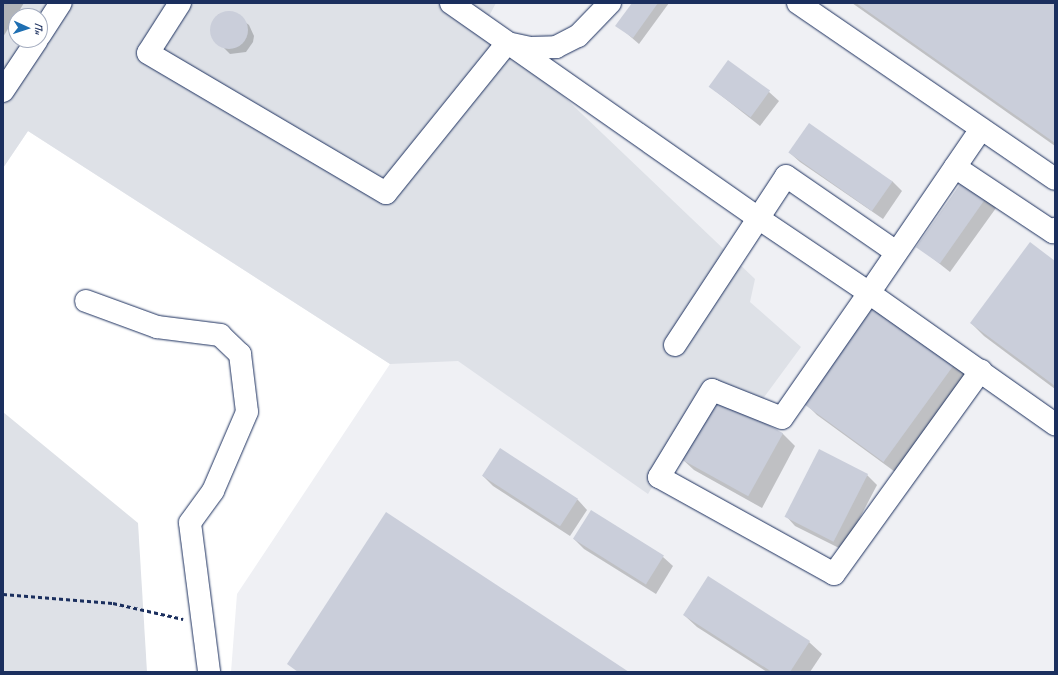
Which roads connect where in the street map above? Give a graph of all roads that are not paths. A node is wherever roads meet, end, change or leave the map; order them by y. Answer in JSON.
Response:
{"nodes":[{"id":1,"x":61,"y":3,"type":"edge"},
{"id":2,"x":180,"y":3,"type":"edge"},
{"id":3,"x":451,"y":3,"type":"edge"},
{"id":4,"x":600,"y":3,"type":"edge"},
{"id":5,"x":610,"y":3,"type":"edge"},
{"id":6,"x":798,"y":3,"type":"edge"},
{"id":7,"x":48,"y":23,"type":"edge"},
{"id":8,"x":578,"y":36,"type":"junction"},
{"id":9,"x":507,"y":43,"type":"junction"},
{"id":10,"x":32,"y":48,"type":"edge"},
{"id":11,"x":3,"y":91,"type":"edge"},
{"id":12,"x":981,"y":129,"type":"junction"},
{"id":13,"x":955,"y":166,"type":"junction"},
{"id":14,"x":1055,"y":179,"type":"edge"},
{"id":15,"x":758,"y":218,"type":"junction"},
{"id":16,"x":1055,"y":229,"type":"edge"},
{"id":17,"x":896,"y":252,"type":"junction"},
{"id":18,"x":869,"y":293,"type":"junction"},
{"id":19,"x":86,"y":301,"type":"dead end"},
{"id":20,"x":675,"y":345,"type":"dead end"},
{"id":21,"x":981,"y":370,"type":"junction"},
{"id":22,"x":1055,"y":424,"type":"edge"},
{"id":23,"x":210,"y":672,"type":"edge"}],
"edges":[{"from":1,"to":7,"type":"lane"},
{"from":2,"to":9,"type":"lane"},
{"from":3,"to":9,"type":"lane"},
{"from":4,"to":8,"type":"lane"},
{"from":5,"to":8,"type":"lane"},
{"from":6,"to":12,"type":"lane"},
{"from":8,"to":9,"type":"lane"},
{"from":9,"to":15,"type":"lane"},
{"from":10,"to":11,"type":"lane"},
{"from":12,"to":13,"type":"lane"},
{"from":12,"to":14,"type":"lane"},
{"from":13,"to":16,"type":"lane"},
{"from":13,"to":17,"type":"lane"},
{"from":15,"to":17,"type":"lane"},
{"from":15,"to":18,"type":"lane"},
{"from":15,"to":20,"type":"lane"},
{"from":17,"to":18,"type":"lane"},
{"from":18,"to":21,"type":"lane"},
{"from":18,"to":21,"type":"lane"},
{"from":19,"to":23,"type":"lane"},
{"from":21,"to":22,"type":"lane"}]}
